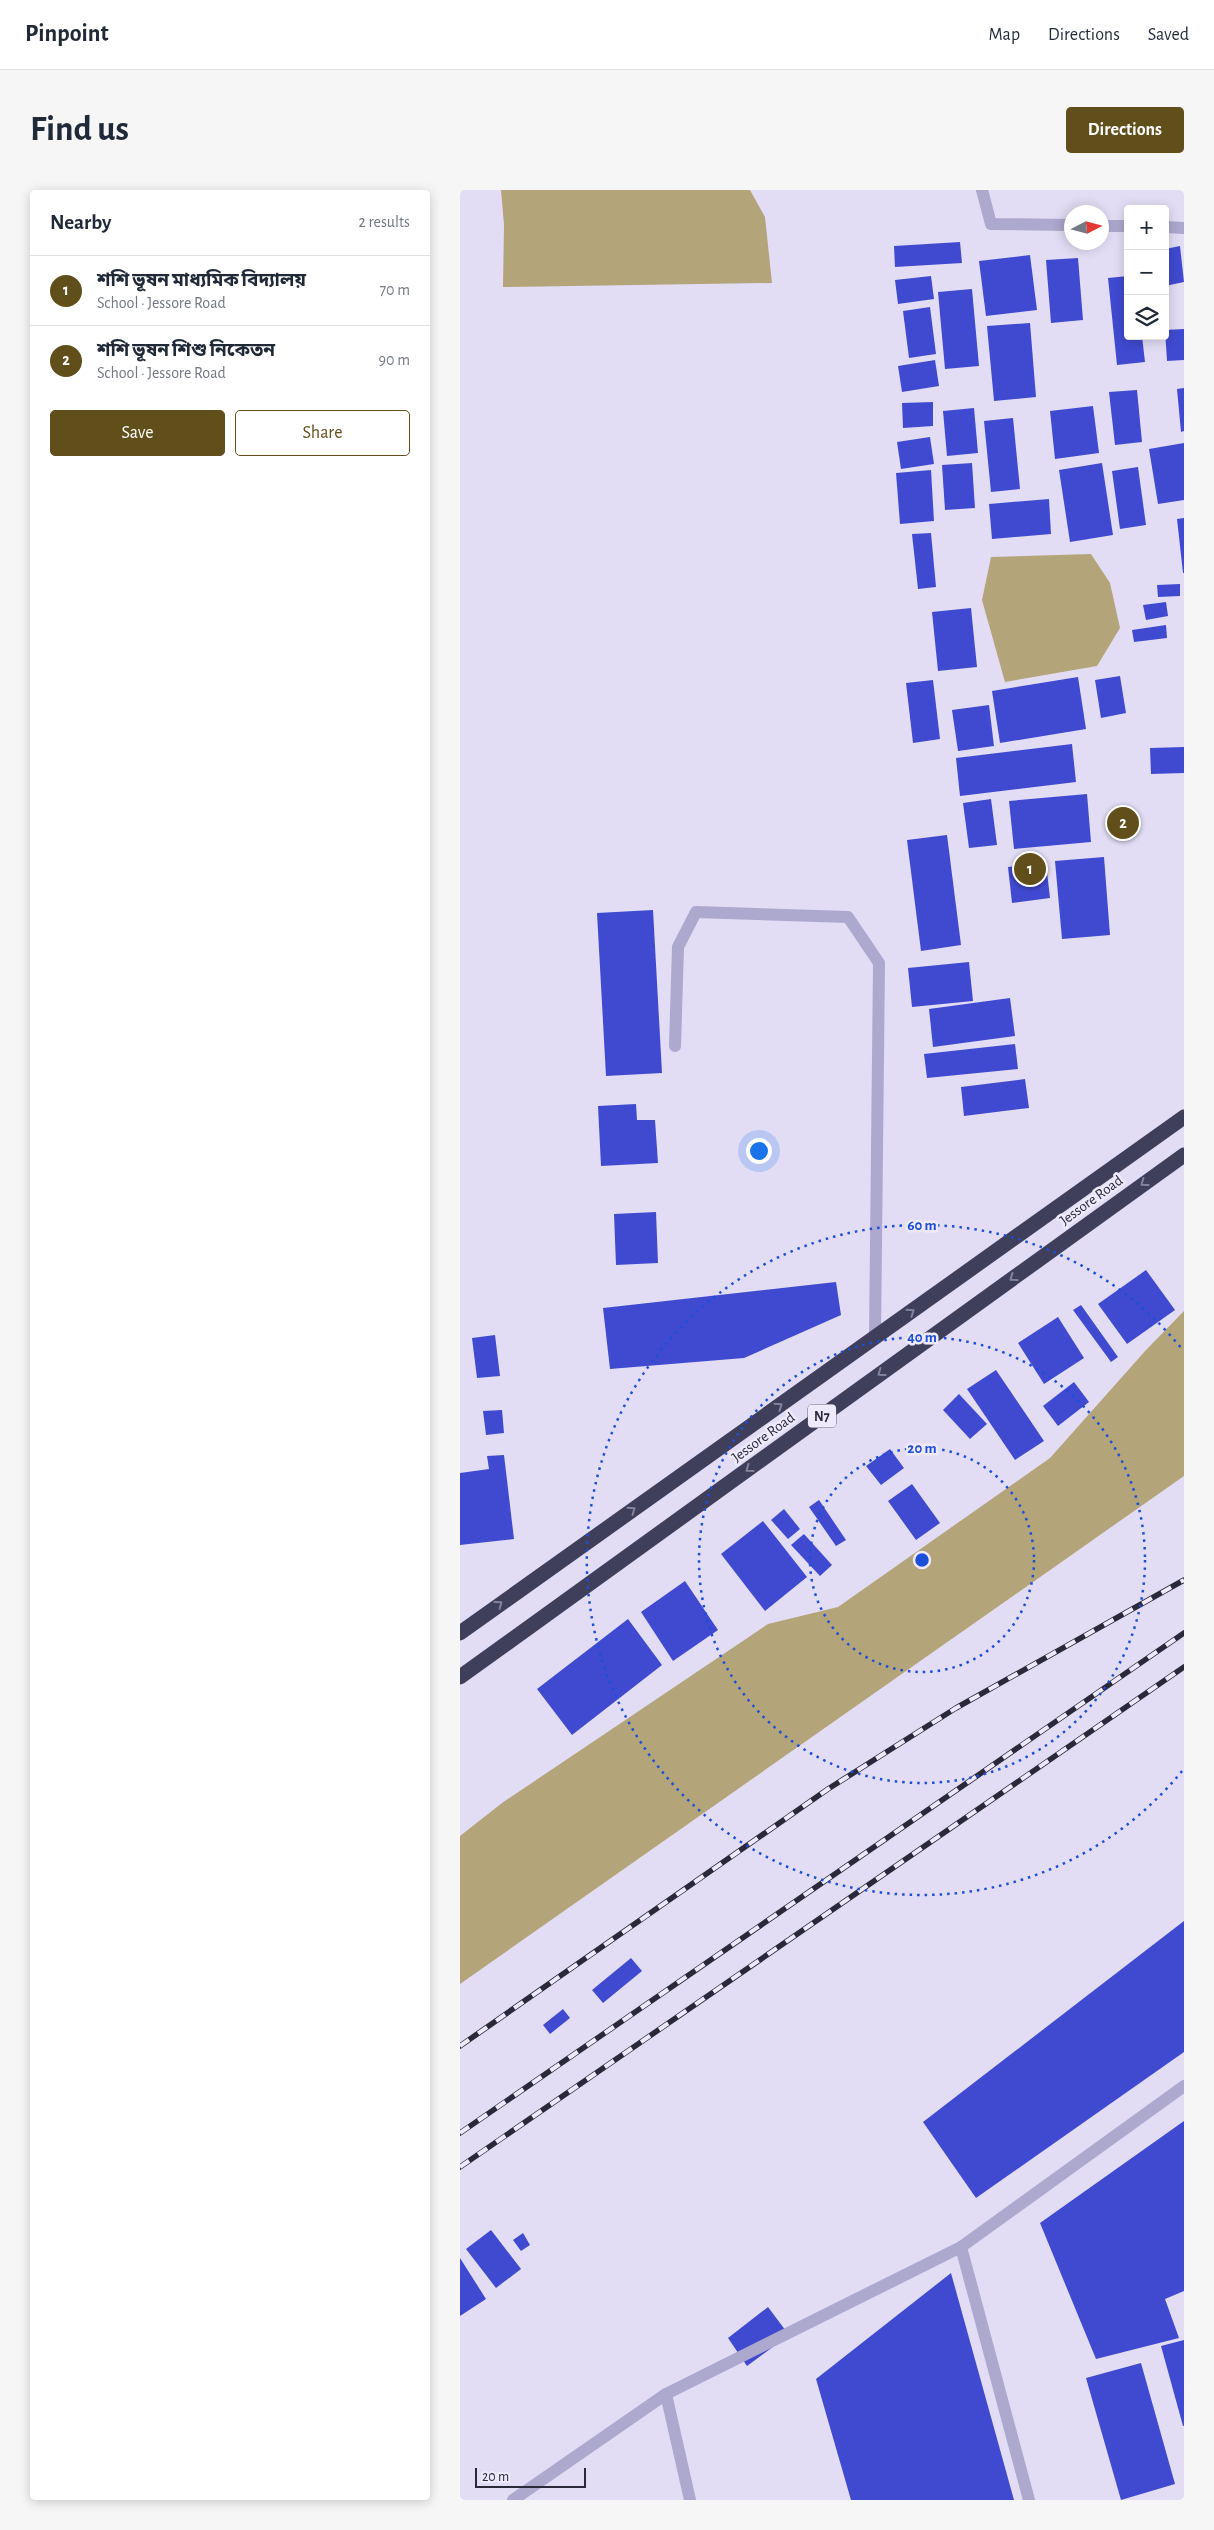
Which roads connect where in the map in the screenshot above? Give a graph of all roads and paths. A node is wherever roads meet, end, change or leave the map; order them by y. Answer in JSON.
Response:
{"nodes":[{"id":1,"x":982,"y":190,"type":"edge"},
{"id":2,"x":1064,"y":225,"type":"edge"},
{"id":3,"x":1109,"y":226,"type":"edge"},
{"id":4,"x":1124,"y":226,"type":"edge"},
{"id":5,"x":1169,"y":227,"type":"edge"},
{"id":6,"x":1184,"y":228,"type":"edge"},
{"id":7,"x":675,"y":1046,"type":"dead end"},
{"id":8,"x":1184,"y":1118,"type":"edge"},
{"id":9,"x":1184,"y":1155,"type":"edge"},
{"id":10,"x":875,"y":1338,"type":"junction"},
{"id":11,"x":460,"y":1633,"type":"edge"},
{"id":12,"x":460,"y":1678,"type":"edge"},
{"id":13,"x":1184,"y":2086,"type":"edge"},
{"id":14,"x":961,"y":2247,"type":"junction"},
{"id":15,"x":666,"y":2394,"type":"junction"},
{"id":16,"x":513,"y":2500,"type":"edge"},
{"id":17,"x":690,"y":2500,"type":"edge"},
{"id":18,"x":1029,"y":2500,"type":"edge"}],
"edges":[{"from":1,"to":2,"type":"street"},
{"from":3,"to":4,"type":"street"},
{"from":5,"to":6,"type":"street"},
{"from":7,"to":10,"type":"street"},
{"from":10,"to":8,"type":"highway","name":"Jessore Road","number":"N7","one_way":true},
{"from":9,"to":12,"type":"highway","name":"Jessore Road","number":"N7","one_way":true},
{"from":11,"to":10,"type":"highway","name":"Jessore Road","number":"N7","one_way":true},
{"from":13,"to":14,"type":"street"},
{"from":14,"to":15,"type":"street"},
{"from":14,"to":18,"type":"street"},
{"from":15,"to":16,"type":"street"},
{"from":15,"to":17,"type":"street"}]}
